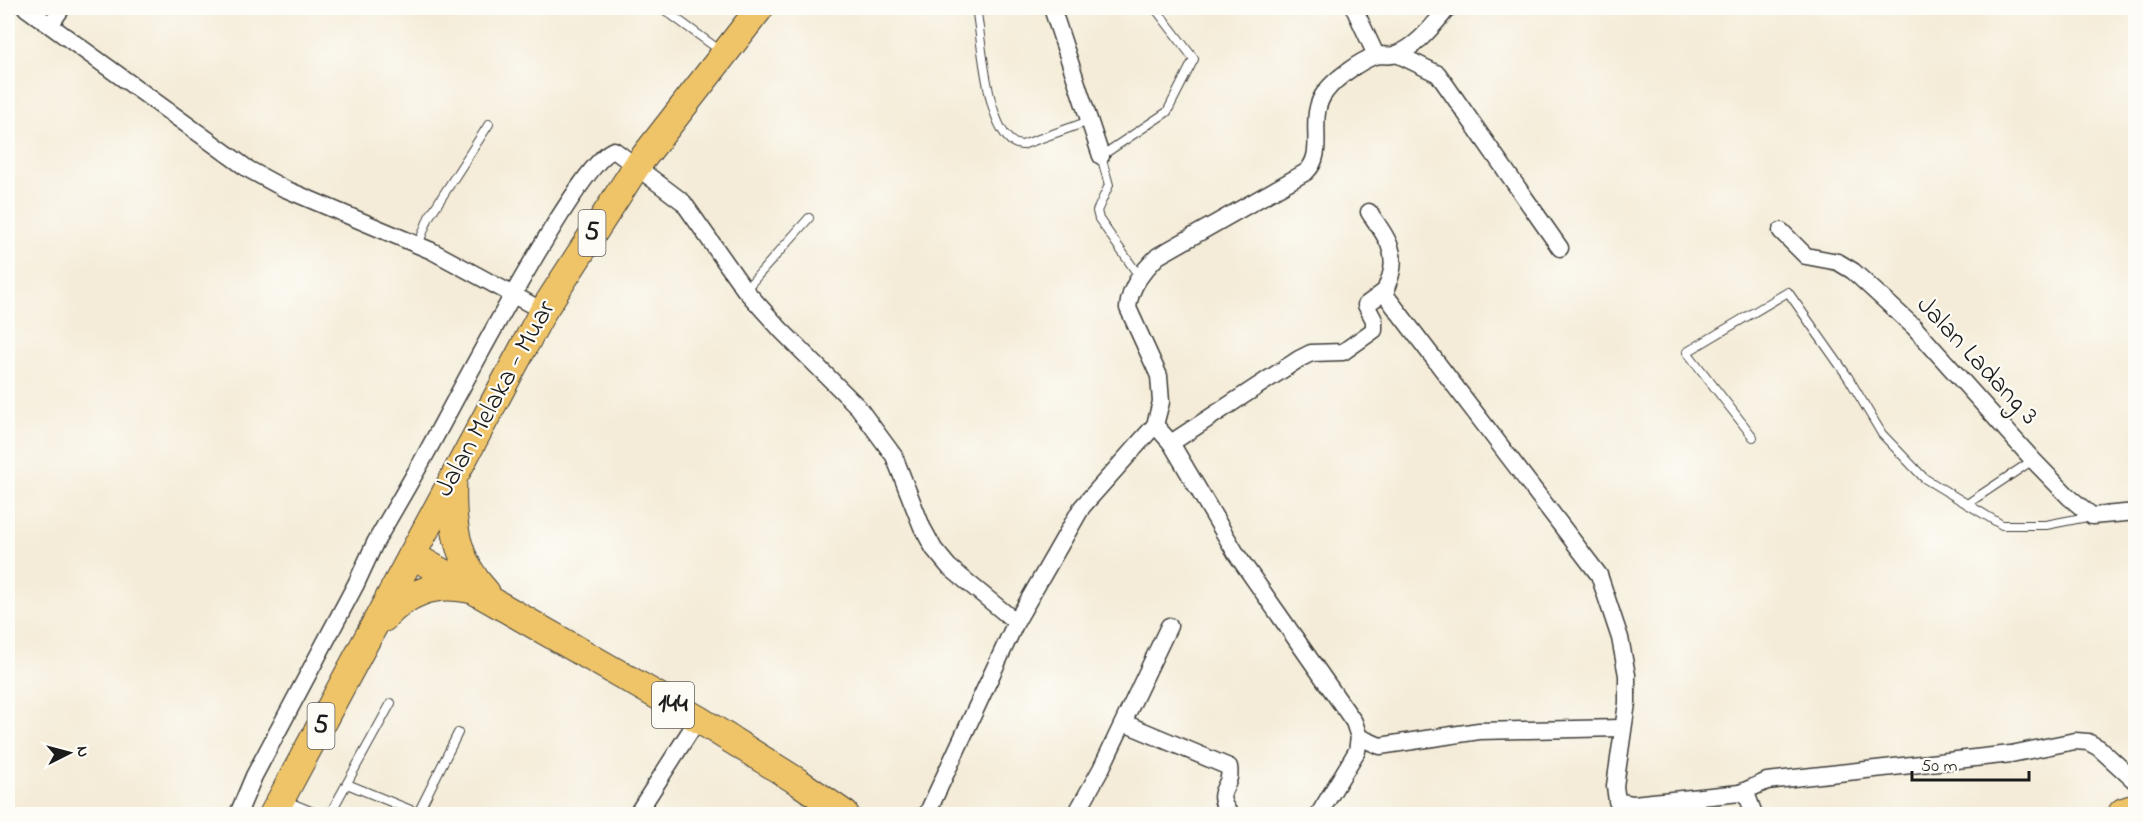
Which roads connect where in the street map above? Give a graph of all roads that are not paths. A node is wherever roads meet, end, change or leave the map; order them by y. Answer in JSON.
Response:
{"nodes":[{"id":1,"x":26,"y":8,"type":"edge"},
{"id":2,"x":62,"y":8,"type":"edge"},
{"id":3,"x":662,"y":8,"type":"edge"},
{"id":4,"x":760,"y":8,"type":"edge"},
{"id":5,"x":976,"y":8,"type":"edge"},
{"id":6,"x":1052,"y":8,"type":"edge"},
{"id":7,"x":1155,"y":8,"type":"edge"},
{"id":8,"x":1354,"y":8,"type":"edge"},
{"id":9,"x":1448,"y":8,"type":"edge"},
{"id":10,"x":50,"y":25,"type":"junction"},
{"id":11,"x":723,"y":52,"type":"junction"},
{"id":12,"x":1397,"y":54,"type":"junction"},
{"id":13,"x":1376,"y":56,"type":"junction"},
{"id":14,"x":1089,"y":121,"type":"junction"},
{"id":15,"x":489,"y":124,"type":"dead end"},
{"id":16,"x":1101,"y":156,"type":"junction"},
{"id":17,"x":636,"y":167,"type":"junction"},
{"id":18,"x":1369,"y":212,"type":"dead end"},
{"id":19,"x":809,"y":218,"type":"dead end"},
{"id":20,"x":1781,"y":231,"type":"dead end"},
{"id":21,"x":418,"y":245,"type":"junction"},
{"id":22,"x":1560,"y":248,"type":"dead end"},
{"id":23,"x":1139,"y":276,"type":"junction"},
{"id":24,"x":745,"y":290,"type":"junction"},
{"id":25,"x":1385,"y":291,"type":"junction"},
{"id":26,"x":514,"y":295,"type":"junction"},
{"id":27,"x":543,"y":311,"type":"junction"},
{"id":28,"x":1155,"y":425,"type":"junction"},
{"id":29,"x":1753,"y":437,"type":"dead end"},
{"id":30,"x":1171,"y":442,"type":"junction"},
{"id":31,"x":2033,"y":460,"type":"junction"},
{"id":32,"x":453,"y":477,"type":"junction"},
{"id":33,"x":1968,"y":504,"type":"junction"},
{"id":34,"x":2136,"y":512,"type":"edge"},
{"id":35,"x":2092,"y":516,"type":"junction"},
{"id":36,"x":412,"y":555,"type":"junction"},
{"id":37,"x":485,"y":596,"type":"junction"},
{"id":38,"x":1016,"y":622,"type":"junction"},
{"id":39,"x":1169,"y":626,"type":"dead end"},
{"id":40,"x":369,"y":637,"type":"junction"},
{"id":41,"x":391,"y":703,"type":"dead end"},
{"id":42,"x":698,"y":719,"type":"junction"},
{"id":43,"x":1124,"y":723,"type":"junction"},
{"id":44,"x":1621,"y":728,"type":"junction"},
{"id":45,"x":458,"y":733,"type":"dead end"},
{"id":46,"x":1359,"y":737,"type":"junction"},
{"id":47,"x":347,"y":784,"type":"junction"},
{"id":48,"x":1740,"y":793,"type":"junction"},
{"id":49,"x":2132,"y":806,"type":"edge"},
{"id":50,"x":277,"y":807,"type":"edge"},
{"id":51,"x":238,"y":814,"type":"edge"},
{"id":52,"x":318,"y":814,"type":"edge"},
{"id":53,"x":330,"y":814,"type":"edge"},
{"id":54,"x":637,"y":814,"type":"edge"},
{"id":55,"x":845,"y":814,"type":"edge"},
{"id":56,"x":927,"y":814,"type":"edge"},
{"id":57,"x":1076,"y":814,"type":"edge"},
{"id":58,"x":1230,"y":814,"type":"edge"},
{"id":59,"x":1319,"y":814,"type":"edge"},
{"id":60,"x":1754,"y":814,"type":"edge"}],
"edges":[{"from":1,"to":10,"type":"street"},
{"from":2,"to":10,"type":"street"},
{"from":3,"to":11,"type":"lane"},
{"from":4,"to":11,"type":"main road","name":"Jalan Melaka - Muar","number":"5"},
{"from":5,"to":14,"type":"lane"},
{"from":6,"to":14,"type":"street"},
{"from":7,"to":16,"type":"lane"},
{"from":8,"to":13,"type":"street"},
{"from":9,"to":12,"type":"street"},
{"from":10,"to":21,"type":"street"},
{"from":11,"to":17,"type":"main road","name":"Jalan Melaka - Muar","number":"5"},
{"from":12,"to":13,"type":"street"},
{"from":12,"to":22,"type":"street"},
{"from":13,"to":23,"type":"street"},
{"from":14,"to":16,"type":"street"},
{"from":15,"to":21,"type":"lane"},
{"from":16,"to":23,"type":"lane"},
{"from":17,"to":24,"type":"street"},
{"from":17,"to":26,"type":"street"},
{"from":17,"to":27,"type":"main road","name":"Jalan Melaka - Muar","number":"5"},
{"from":18,"to":25,"type":"street"},
{"from":19,"to":24,"type":"lane"},
{"from":20,"to":31,"type":"street","name":"Jalan Ladang 3"},
{"from":21,"to":26,"type":"street"},
{"from":23,"to":28,"type":"street"},
{"from":24,"to":38,"type":"street"},
{"from":25,"to":30,"type":"street"},
{"from":25,"to":44,"type":"street"},
{"from":26,"to":27,"type":"street"},
{"from":26,"to":51,"type":"street"},
{"from":27,"to":32,"type":"main road","name":"Jalan Melaka - Muar","number":"5"},
{"from":28,"to":30,"type":"street"},
{"from":28,"to":38,"type":"street"},
{"from":29,"to":33,"type":"lane"},
{"from":30,"to":46,"type":"street"},
{"from":31,"to":33,"type":"lane"},
{"from":31,"to":35,"type":"street","name":"Jalan Ladang 3"},
{"from":32,"to":36,"type":"main road","name":"Jalan Melaka - Muar","number":"5"},
{"from":32,"to":37,"type":"main road"},
{"from":33,"to":35,"type":"lane"},
{"from":34,"to":35,"type":"street"},
{"from":36,"to":37,"type":"main road","number":"144"},
{"from":36,"to":40,"type":"main road","name":"Jalan Melaka - Muar","number":"5"},
{"from":37,"to":40,"type":"main road"},
{"from":37,"to":42,"type":"main road","number":"144"},
{"from":38,"to":56,"type":"street"},
{"from":39,"to":43,"type":"street"},
{"from":40,"to":50,"type":"main road","name":"Jalan Melaka - Muar","number":"5"},
{"from":41,"to":47,"type":"lane"},
{"from":42,"to":54,"type":"street"},
{"from":42,"to":55,"type":"main road","number":"144"},
{"from":43,"to":57,"type":"street"},
{"from":43,"to":58,"type":"street"},
{"from":44,"to":46,"type":"street"},
{"from":44,"to":48,"type":"street"},
{"from":45,"to":47,"type":"lane"},
{"from":46,"to":59,"type":"street"},
{"from":47,"to":53,"type":"lane"},
{"from":48,"to":49,"type":"street"},
{"from":48,"to":60,"type":"street"},
{"from":50,"to":52,"type":"lane"}]}
